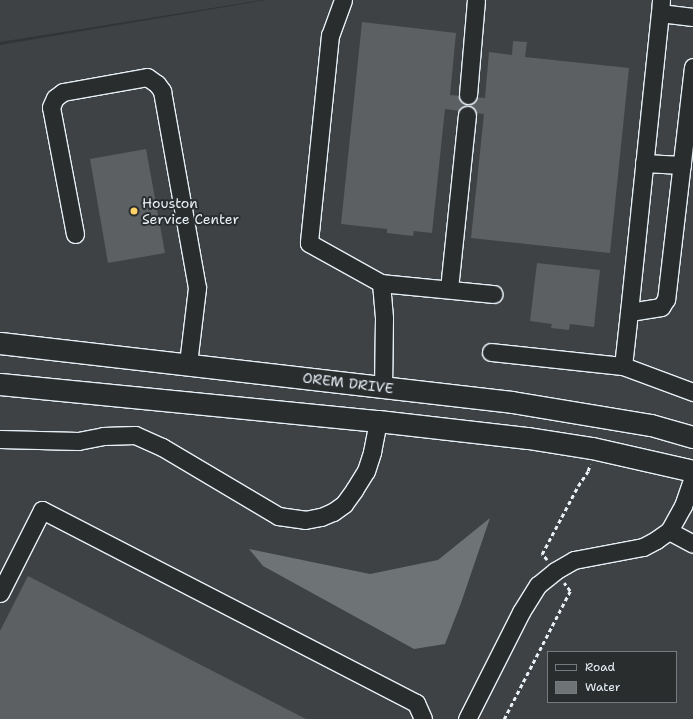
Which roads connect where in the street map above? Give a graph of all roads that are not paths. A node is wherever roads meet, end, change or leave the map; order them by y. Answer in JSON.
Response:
{"nodes":[{"id":1,"x":343,"y":0,"type":"edge"},
{"id":2,"x":476,"y":0,"type":"edge"},
{"id":3,"x":660,"y":7,"type":"edge"},
{"id":4,"x":693,"y":17,"type":"edge"},
{"id":5,"x":693,"y":67,"type":"edge"},
{"id":6,"x":468,"y":96,"type":"dead end"},
{"id":7,"x":467,"y":115,"type":"dead end"},
{"id":8,"x":644,"y":163,"type":"junction"},
{"id":9,"x":682,"y":165,"type":"junction"},
{"id":10,"x":75,"y":234,"type":"dead end"},
{"id":11,"x":381,"y":282,"type":"junction"},
{"id":12,"x":449,"y":289,"type":"junction"},
{"id":13,"x":493,"y":294,"type":"dead end"},
{"id":14,"x":629,"y":312,"type":"junction"},
{"id":15,"x":0,"y":343,"type":"edge"},
{"id":16,"x":491,"y":352,"type":"dead end"},
{"id":17,"x":188,"y":364,"type":"junction"},
{"id":18,"x":623,"y":366,"type":"junction"},
{"id":19,"x":6,"y":385,"type":"edge"},
{"id":20,"x":383,"y":387,"type":"junction"},
{"id":21,"x":693,"y":392,"type":"edge"},
{"id":22,"x":378,"y":420,"type":"junction"},
{"id":23,"x":693,"y":437,"type":"edge"},
{"id":24,"x":0,"y":439,"type":"edge"},
{"id":25,"x":693,"y":471,"type":"edge"},
{"id":26,"x":693,"y":477,"type":"edge"},
{"id":27,"x":669,"y":531,"type":"junction"},
{"id":28,"x":693,"y":544,"type":"edge"},
{"id":29,"x":0,"y":593,"type":"edge"},
{"id":30,"x":423,"y":719,"type":"edge"},
{"id":31,"x":467,"y":719,"type":"edge"}],
"edges":[{"from":1,"to":11,"type":"lane"},
{"from":2,"to":6,"type":"lane"},
{"from":3,"to":4,"type":"lane"},
{"from":3,"to":8,"type":"lane"},
{"from":5,"to":9,"type":"lane"},
{"from":7,"to":12,"type":"lane"},
{"from":8,"to":9,"type":"lane"},
{"from":8,"to":14,"type":"lane"},
{"from":9,"to":14,"type":"lane"},
{"from":10,"to":17,"type":"lane"},
{"from":11,"to":12,"type":"lane"},
{"from":11,"to":20,"type":"lane"},
{"from":12,"to":13,"type":"lane"},
{"from":14,"to":18,"type":"lane"},
{"from":15,"to":17,"type":"main road","name":"OREM DRIVE"},
{"from":16,"to":18,"type":"lane"},
{"from":17,"to":20,"type":"main road","name":"OREM DRIVE"},
{"from":18,"to":21,"type":"lane"},
{"from":19,"to":22,"type":"main road"},
{"from":20,"to":22,"type":"main road"},
{"from":20,"to":23,"type":"main road","name":"OREM DRIVE"},
{"from":22,"to":24,"type":"lane"},
{"from":22,"to":25,"type":"main road"},
{"from":26,"to":27,"type":"lane"},
{"from":27,"to":28,"type":"lane"},
{"from":27,"to":31,"type":"lane"},
{"from":29,"to":30,"type":"lane"}]}
